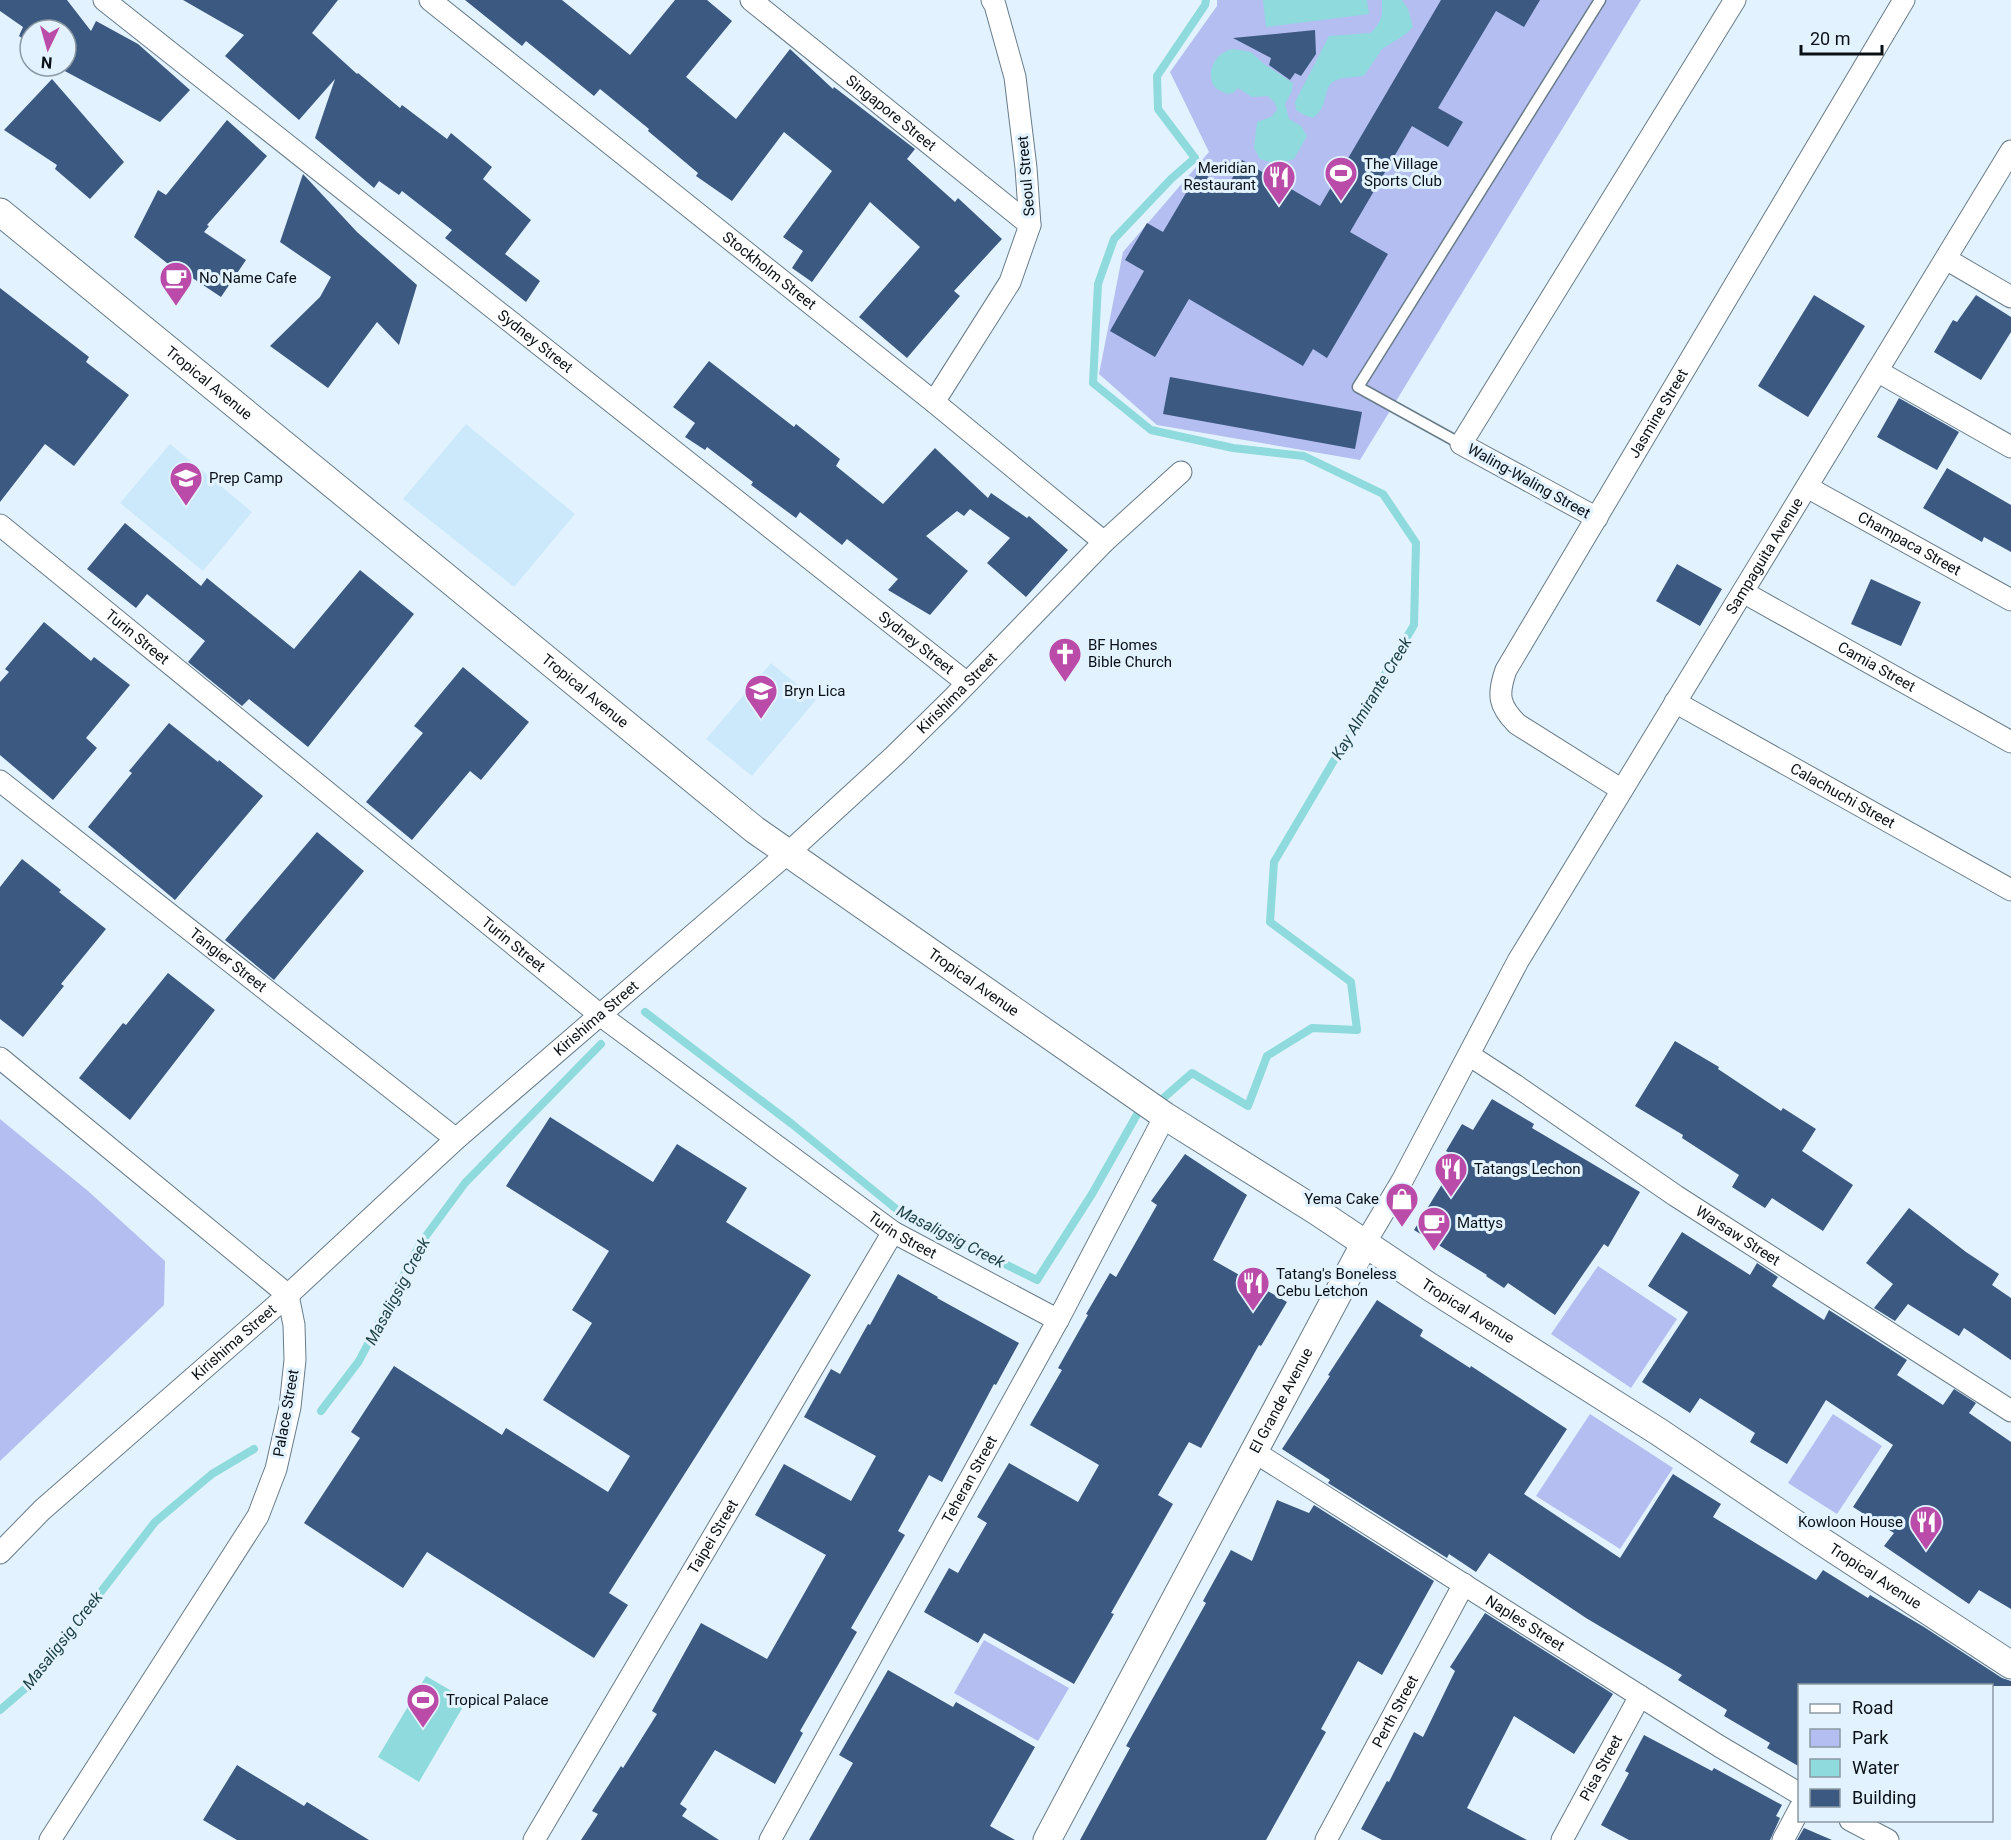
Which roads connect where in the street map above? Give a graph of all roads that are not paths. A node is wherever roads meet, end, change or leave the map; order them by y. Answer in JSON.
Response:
{"nodes":[{"id":1,"x":104,"y":0,"type":"edge"},
{"id":2,"x":430,"y":0,"type":"edge"},
{"id":3,"x":751,"y":0,"type":"edge"},
{"id":4,"x":992,"y":0,"type":"edge"},
{"id":5,"x":1600,"y":0,"type":"edge"},
{"id":6,"x":1735,"y":0,"type":"edge"},
{"id":7,"x":1904,"y":0,"type":"edge"},
{"id":8,"x":2011,"y":151,"type":"edge"},
{"id":9,"x":0,"y":212,"type":"edge"},
{"id":10,"x":1030,"y":225,"type":"junction"},
{"id":11,"x":1946,"y":259,"type":"junction"},
{"id":12,"x":2011,"y":297,"type":"edge"},
{"id":13,"x":1877,"y":370,"type":"junction"},
{"id":14,"x":934,"y":402,"type":"junction"},
{"id":15,"x":1461,"y":444,"type":"junction"},
{"id":16,"x":2011,"y":447,"type":"edge"},
{"id":17,"x":1181,"y":472,"type":"dead end"},
{"id":18,"x":1807,"y":487,"type":"junction"},
{"id":19,"x":1597,"y":518,"type":"junction"},
{"id":20,"x":0,"y":525,"type":"edge"},
{"id":21,"x":1104,"y":542,"type":"junction"},
{"id":22,"x":1743,"y":592,"type":"junction"},
{"id":23,"x":2011,"y":600,"type":"edge"},
{"id":24,"x":967,"y":683,"type":"junction"},
{"id":25,"x":1675,"y":702,"type":"junction"},
{"id":26,"x":2011,"y":742,"type":"edge"},
{"id":27,"x":0,"y":781,"type":"edge"},
{"id":28,"x":1622,"y":790,"type":"junction"},
{"id":29,"x":788,"y":853,"type":"junction"},
{"id":30,"x":2011,"y":890,"type":"edge"},
{"id":31,"x":1518,"y":961,"type":"joint"},
{"id":32,"x":600,"y":1015,"type":"junction"},
{"id":33,"x":1469,"y":1055,"type":"junction"},
{"id":34,"x":0,"y":1058,"type":"edge"},
{"id":35,"x":1165,"y":1116,"type":"junction"},
{"id":36,"x":456,"y":1139,"type":"junction"},
{"id":37,"x":893,"y":1232,"type":"junction"},
{"id":38,"x":1365,"y":1243,"type":"junction"},
{"id":39,"x":288,"y":1295,"type":"junction"},
{"id":40,"x":1058,"y":1320,"type":"junction"},
{"id":41,"x":2011,"y":1410,"type":"edge"},
{"id":42,"x":1253,"y":1450,"type":"junction"},
{"id":43,"x":0,"y":1553,"type":"edge"},
{"id":44,"x":1464,"y":1584,"type":"junction"},
{"id":45,"x":2011,"y":1665,"type":"edge"},
{"id":46,"x":1640,"y":1696,"type":"junction"},
{"id":47,"x":1798,"y":1793,"type":"edge"},
{"id":48,"x":1798,"y":1812,"type":"edge"},
{"id":49,"x":1852,"y":1822,"type":"edge"},
{"id":50,"x":51,"y":1840,"type":"edge"},
{"id":51,"x":534,"y":1840,"type":"edge"},
{"id":52,"x":770,"y":1840,"type":"edge"},
{"id":53,"x":1047,"y":1840,"type":"edge"},
{"id":54,"x":1326,"y":1840,"type":"edge"},
{"id":55,"x":1562,"y":1840,"type":"edge"},
{"id":56,"x":1783,"y":1840,"type":"edge"},
{"id":57,"x":1888,"y":1840,"type":"edge"}],
"edges":[{"from":1,"to":24,"type":"street","name":"Sydney Street"},
{"from":2,"to":14,"type":"street","name":"Stockholm Street"},
{"from":3,"to":10,"type":"street","name":"Singapore Street"},
{"from":4,"to":10,"type":"street","name":"Seoul Street"},
{"from":5,"to":15,"type":"lane"},
{"from":6,"to":15,"type":"street"},
{"from":7,"to":19,"type":"street","name":"Jasmine Street"},
{"from":8,"to":11,"type":"street","name":"Sampaguita Avenue"},
{"from":9,"to":29,"type":"street","name":"Tropical Avenue"},
{"from":10,"to":14,"type":"street","name":"Seoul Street"},
{"from":11,"to":12,"type":"street"},
{"from":11,"to":13,"type":"street","name":"Sampaguita Avenue"},
{"from":13,"to":16,"type":"street"},
{"from":13,"to":18,"type":"street","name":"Sampaguita Avenue"},
{"from":14,"to":21,"type":"street","name":"Stockholm Street"},
{"from":15,"to":19,"type":"street","name":"Waling-Waling Street"},
{"from":17,"to":21,"type":"street","name":"Kirishima Street"},
{"from":18,"to":22,"type":"street","name":"Sampaguita Avenue"},
{"from":18,"to":23,"type":"street","name":"Champaca Street"},
{"from":19,"to":28,"type":"street","name":"Jasmine Street"},
{"from":20,"to":32,"type":"street","name":"Turin Street"},
{"from":21,"to":24,"type":"street","name":"Kirishima Street"},
{"from":22,"to":25,"type":"street","name":"Sampaguita Avenue"},
{"from":22,"to":26,"type":"street","name":"Camia Street"},
{"from":24,"to":29,"type":"street","name":"Kirishima Street"},
{"from":25,"to":28,"type":"street","name":"Sampaguita Avenue"},
{"from":25,"to":30,"type":"street","name":"Calachuchi Street"},
{"from":27,"to":36,"type":"street","name":"Tangier Street"},
{"from":28,"to":31,"type":"street","name":"Sampaguita Avenue"},
{"from":29,"to":32,"type":"street","name":"Kirishima Street"},
{"from":29,"to":35,"type":"street","name":"Tropical Avenue"},
{"from":31,"to":33,"type":"street","name":"El Grande Avenue"},
{"from":32,"to":36,"type":"street","name":"Kirishima Street"},
{"from":32,"to":37,"type":"street","name":"Turin Street"},
{"from":33,"to":38,"type":"street","name":"El Grande Avenue"},
{"from":33,"to":41,"type":"street","name":"Warsaw Street"},
{"from":34,"to":39,"type":"street"},
{"from":35,"to":38,"type":"street","name":"Tropical Avenue"},
{"from":35,"to":40,"type":"street","name":"Teheran Street"},
{"from":36,"to":39,"type":"street","name":"Kirishima Street"},
{"from":37,"to":40,"type":"street","name":"Turin Street"},
{"from":37,"to":51,"type":"street","name":"Taipei Street"},
{"from":38,"to":42,"type":"street","name":"El Grande Avenue"},
{"from":38,"to":45,"type":"street","name":"Tropical Avenue"},
{"from":39,"to":43,"type":"street","name":"Kirishima Street"},
{"from":39,"to":50,"type":"street","name":"Palace Street"},
{"from":40,"to":52,"type":"street","name":"Teheran Street"},
{"from":42,"to":44,"type":"street","name":"Naples Street"},
{"from":42,"to":53,"type":"street","name":"El Grande Avenue"},
{"from":44,"to":46,"type":"street","name":"Naples Street"},
{"from":44,"to":54,"type":"street","name":"Perth Street"},
{"from":46,"to":47,"type":"street","name":"Naples Street"},
{"from":46,"to":55,"type":"street","name":"Pisa Street"},
{"from":48,"to":56,"type":"street"},
{"from":49,"to":57,"type":"street"}]}
